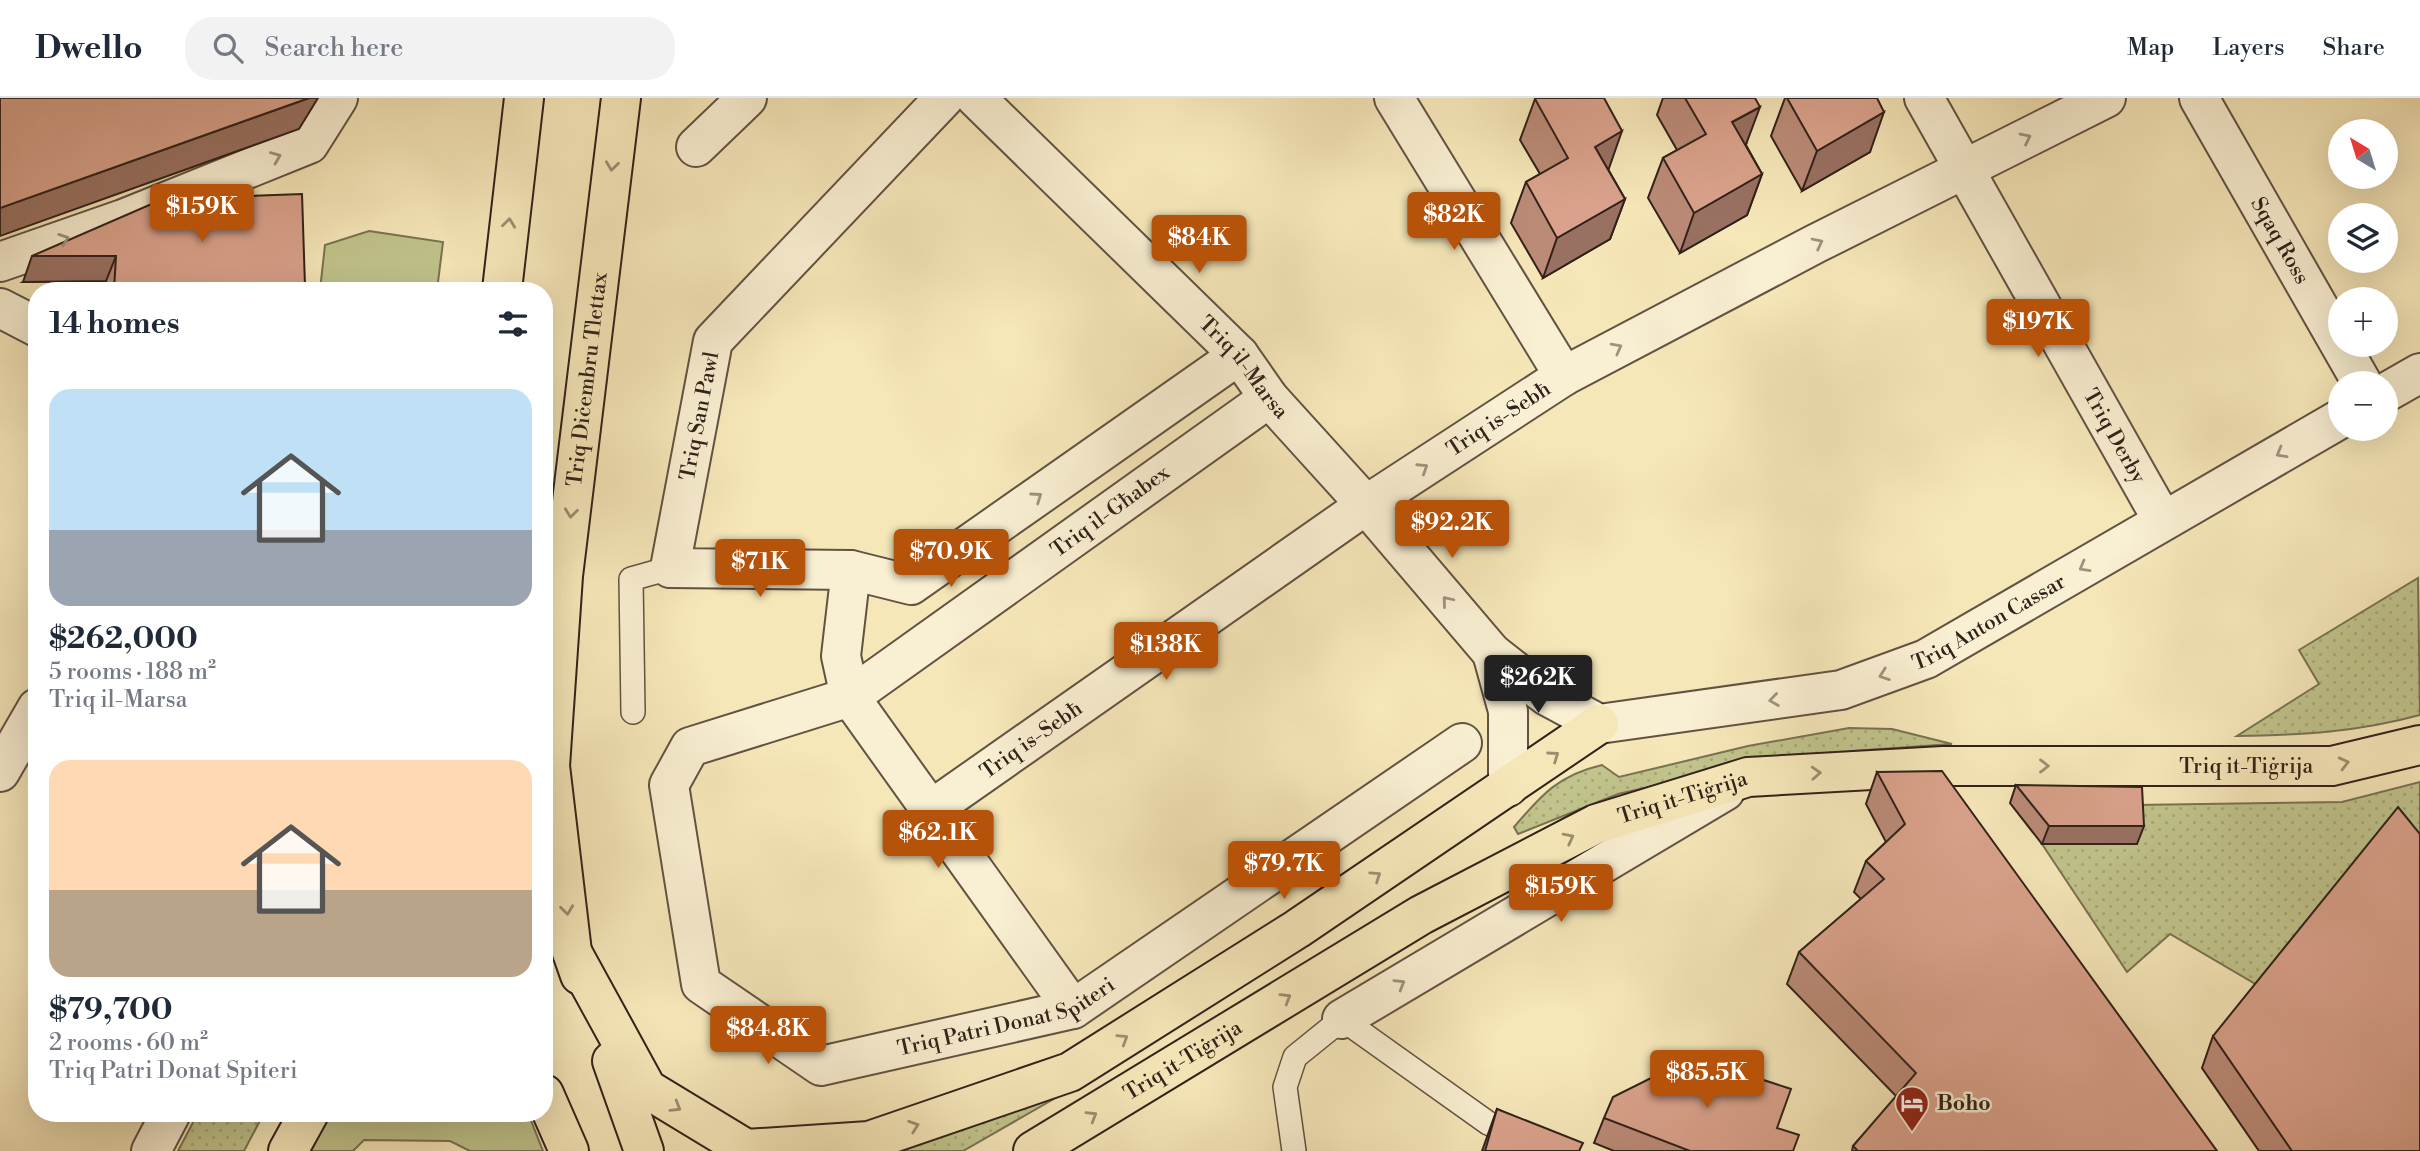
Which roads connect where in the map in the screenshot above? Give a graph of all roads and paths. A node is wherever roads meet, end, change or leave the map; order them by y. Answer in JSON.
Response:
{"nodes":[{"id":1,"x":338,"y":98,"type":"edge"},
{"id":2,"x":524,"y":98,"type":"edge"},
{"id":3,"x":621,"y":98,"type":"edge"},
{"id":4,"x":747,"y":98,"type":"edge"},
{"id":5,"x":944,"y":98,"type":"edge"},
{"id":6,"x":975,"y":98,"type":"edge"},
{"id":7,"x":1394,"y":98,"type":"edge"},
{"id":8,"x":1924,"y":98,"type":"edge"},
{"id":9,"x":2106,"y":98,"type":"edge"},
{"id":10,"x":2199,"y":98,"type":"edge"},
{"id":11,"x":696,"y":147,"type":"dead end"},
{"id":12,"x":1965,"y":168,"type":"junction"},
{"id":13,"x":0,"y":262,"type":"edge"},
{"id":14,"x":503,"y":282,"type":"edge"},
{"id":15,"x":0,"y":308,"type":"edge"},
{"id":16,"x":28,"y":322,"type":"edge"},
{"id":17,"x":1239,"y":355,"type":"junction"},
{"id":18,"x":2354,"y":371,"type":"edge"},
{"id":19,"x":2420,"y":373,"type":"edge"},
{"id":20,"x":1564,"y":376,"type":"junction"},
{"id":21,"x":2398,"y":386,"type":"edge"},
{"id":22,"x":1269,"y":398,"type":"junction"},
{"id":23,"x":2328,"y":426,"type":"edge"},
{"id":24,"x":1366,"y":505,"type":"junction"},
{"id":25,"x":2163,"y":521,"type":"junction"},
{"id":26,"x":670,"y":568,"type":"junction"},
{"id":27,"x":851,"y":570,"type":"junction"},
{"id":28,"x":1492,"y":653,"type":"junction"},
{"id":29,"x":850,"y":697,"type":"junction"},
{"id":30,"x":633,"y":712,"type":"dead end"},
{"id":31,"x":28,"y":724,"type":"edge"},
{"id":32,"x":1599,"y":724,"type":"junction"},
{"id":33,"x":553,"y":725,"type":"edge"},
{"id":34,"x":1462,"y":743,"type":"dead end"},
{"id":35,"x":2420,"y":745,"type":"edge"},
{"id":36,"x":0,"y":772,"type":"edge"},
{"id":37,"x":1748,"y":777,"type":"junction"},
{"id":38,"x":669,"y":785,"type":"joint"},
{"id":39,"x":1508,"y":787,"type":"junction"},
{"id":40,"x":553,"y":791,"type":"edge"},
{"id":41,"x":932,"y":809,"type":"junction"},
{"id":42,"x":572,"y":952,"type":"junction"},
{"id":43,"x":1073,"y":1009,"type":"junction"},
{"id":44,"x":1342,"y":1019,"type":"junction"},
{"id":45,"x":553,"y":1115,"type":"edge"},
{"id":46,"x":166,"y":1122,"type":"edge"},
{"id":47,"x":304,"y":1122,"type":"edge"},
{"id":48,"x":150,"y":1151,"type":"edge"},
{"id":49,"x":288,"y":1151,"type":"edge"},
{"id":50,"x":569,"y":1151,"type":"edge"},
{"id":51,"x":645,"y":1151,"type":"edge"},
{"id":52,"x":1033,"y":1151,"type":"edge"},
{"id":53,"x":1294,"y":1151,"type":"edge"},
{"id":54,"x":1558,"y":1151,"type":"edge"}],
"edges":[{"from":13,"to":1,"type":"street","one_way":true},
{"from":14,"to":2,"type":"highway","one_way":true},
{"from":3,"to":33,"type":"highway","name":"Triq Diċembru Tlettax","one_way":true},
{"from":4,"to":11,"type":"street"},
{"from":5,"to":26,"type":"street","name":"Triq San Pawl"},
{"from":6,"to":17,"type":"street","name":"Triq il-Marsa"},
{"from":7,"to":20,"type":"street"},
{"from":8,"to":12,"type":"street","name":"Triq Derby"},
{"from":12,"to":9,"type":"street","name":"Triq is-Sebħ","one_way":true},
{"from":10,"to":18,"type":"street","name":"Sqaq Ross"},
{"from":20,"to":12,"type":"street","name":"Triq is-Sebħ","one_way":true},
{"from":12,"to":25,"type":"street","name":"Triq Derby"},
{"from":15,"to":16,"type":"street"},
{"from":17,"to":22,"type":"street","name":"Triq il-Marsa"},
{"from":27,"to":17,"type":"street","one_way":true},
{"from":19,"to":21,"type":"street"},
{"from":24,"to":20,"type":"street","name":"Triq is-Sebħ","one_way":true},
{"from":22,"to":24,"type":"street","name":"Triq il-Marsa"},
{"from":22,"to":29,"type":"street","name":"Triq il-Għabex"},
{"from":23,"to":25,"type":"street","name":"Triq Anton Cassar","one_way":true},
{"from":28,"to":24,"type":"street","name":"Triq il-Marsa","one_way":true},
{"from":24,"to":41,"type":"street","name":"Triq is-Sebħ"},
{"from":25,"to":32,"type":"street","name":"Triq Anton Cassar","one_way":true},
{"from":26,"to":27,"type":"street"},
{"from":26,"to":30,"type":"lane"},
{"from":27,"to":29,"type":"street"},
{"from":28,"to":32,"type":"street","name":"Triq il-Marsa"},
{"from":28,"to":39,"type":"street","name":"Triq il-Marsa"},
{"from":29,"to":38,"type":"street","name":"Triq il-Għabex"},
{"from":29,"to":41,"type":"street"},
{"from":31,"to":36,"type":"street"},
{"from":39,"to":32,"type":"highway","one_way":true},
{"from":34,"to":43,"type":"street","name":"Triq Patri Donat Spiteri"},
{"from":37,"to":35,"type":"highway","name":"Triq it-Tiġrija","one_way":true},
{"from":44,"to":37,"type":"street","one_way":true},
{"from":52,"to":37,"type":"highway","name":"Triq it-Tiġrija","one_way":true},
{"from":38,"to":43,"type":"street","name":"Triq Patri Donat Spiteri"},
{"from":42,"to":39,"type":"highway","one_way":true},
{"from":40,"to":42,"type":"highway","name":"Triq Diċembru Tlettax","one_way":true},
{"from":41,"to":43,"type":"street"},
{"from":42,"to":51,"type":"highway","name":"Triq Diċembru Tlettax"},
{"from":44,"to":53,"type":"lane"},
{"from":44,"to":54,"type":"lane"},
{"from":45,"to":50,"type":"highway"},
{"from":46,"to":48,"type":"street"},
{"from":47,"to":49,"type":"highway"}]}
